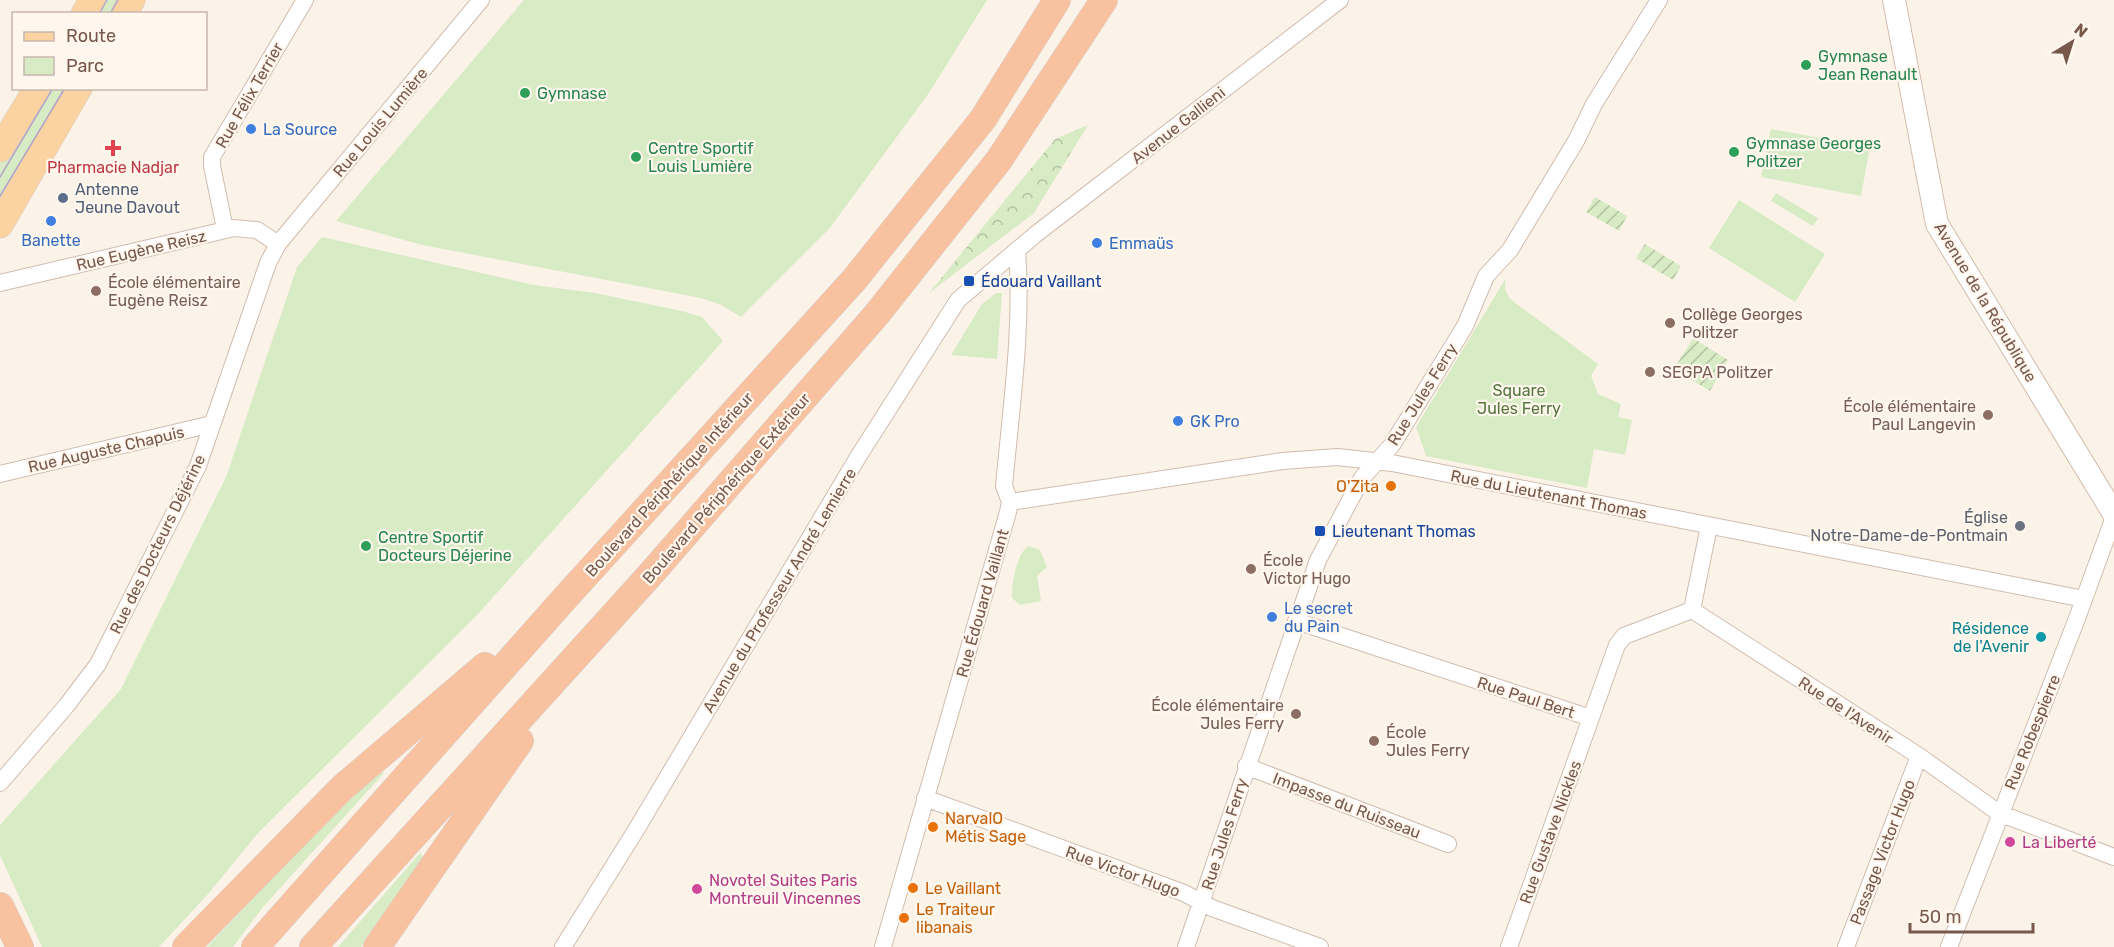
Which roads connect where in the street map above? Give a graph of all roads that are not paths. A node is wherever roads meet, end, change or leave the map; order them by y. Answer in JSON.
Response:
{"nodes":[{"id":1,"x":305,"y":0,"type":"edge"},
{"id":2,"x":481,"y":0,"type":"edge"},
{"id":3,"x":1057,"y":0,"type":"edge"},
{"id":4,"x":1104,"y":0,"type":"edge"},
{"id":5,"x":1340,"y":0,"type":"edge"},
{"id":6,"x":1659,"y":0,"type":"edge"},
{"id":7,"x":1894,"y":0,"type":"edge"},
{"id":8,"x":36,"y":90,"type":"edge"},
{"id":9,"x":78,"y":90,"type":"edge"},
{"id":10,"x":0,"y":149,"type":"edge"},
{"id":11,"x":0,"y":225,"type":"edge"},
{"id":12,"x":225,"y":229,"type":"junction"},
{"id":13,"x":278,"y":244,"type":"junction"},
{"id":14,"x":1017,"y":250,"type":"junction"},
{"id":15,"x":0,"y":283,"type":"edge"},
{"id":16,"x":212,"y":424,"type":"junction"},
{"id":17,"x":1377,"y":461,"type":"junction"},
{"id":18,"x":0,"y":474,"type":"edge"},
{"id":19,"x":1010,"y":502,"type":"junction"},
{"id":20,"x":2114,"y":516,"type":"edge"},
{"id":21,"x":1709,"y":526,"type":"junction"},
{"id":22,"x":649,"y":576,"type":"junction"},
{"id":23,"x":566,"y":597,"type":"junction"},
{"id":24,"x":2084,"y":600,"type":"junction"},
{"id":25,"x":1692,"y":610,"type":"junction"},
{"id":26,"x":1296,"y":621,"type":"junction"},
{"id":27,"x":1591,"y":717,"type":"junction"},
{"id":28,"x":1919,"y":756,"type":"junction"},
{"id":29,"x":1246,"y":766,"type":"junction"},
{"id":30,"x":0,"y":783,"type":"edge"},
{"id":31,"x":925,"y":798,"type":"junction"},
{"id":32,"x":2000,"y":813,"type":"junction"},
{"id":33,"x":1448,"y":844,"type":"dead end"},
{"id":34,"x":2114,"y":857,"type":"edge"},
{"id":35,"x":1201,"y":902,"type":"junction"},
{"id":36,"x":0,"y":906,"type":"edge"},
{"id":37,"x":20,"y":947,"type":"edge"},
{"id":38,"x":186,"y":947,"type":"edge"},
{"id":39,"x":255,"y":947,"type":"edge"},
{"id":40,"x":313,"y":947,"type":"edge"},
{"id":41,"x":377,"y":947,"type":"edge"},
{"id":42,"x":563,"y":947,"type":"edge"},
{"id":43,"x":883,"y":947,"type":"edge"},
{"id":44,"x":1186,"y":947,"type":"edge"},
{"id":45,"x":1320,"y":947,"type":"edge"},
{"id":46,"x":1509,"y":947,"type":"edge"},
{"id":47,"x":1846,"y":947,"type":"edge"},
{"id":48,"x":1949,"y":947,"type":"edge"}],
"edges":[{"from":1,"to":12,"type":"street","name":"Rue Félix Terrier"},
{"from":2,"to":13,"type":"street","name":"Rue Louis Lumière"},
{"from":3,"to":23,"type":"highway","name":"Boulevard Périphérique Intérieur"},
{"from":4,"to":22,"type":"highway","name":"Boulevard Périphérique Extérieur"},
{"from":5,"to":14,"type":"street","name":"Avenue Gallieni"},
{"from":6,"to":17,"type":"street","name":"Rue Jules Ferry"},
{"from":7,"to":20,"type":"main road","name":"Avenue de la République"},
{"from":8,"to":10,"type":"main road"},
{"from":9,"to":11,"type":"main road"},
{"from":12,"to":13,"type":"street","name":"Rue Eugène Reisz"},
{"from":12,"to":15,"type":"street","name":"Rue Eugène Reisz"},
{"from":13,"to":16,"type":"street","name":"Rue des Docteurs Déjérine"},
{"from":14,"to":19,"type":"street","name":"Rue Édouard Vaillant"},
{"from":14,"to":42,"type":"street","name":"Avenue du Professeur André Lemierre"},
{"from":16,"to":18,"type":"street","name":"Rue Auguste Chapuis"},
{"from":16,"to":30,"type":"street","name":"Rue des Docteurs Déjérine"},
{"from":17,"to":19,"type":"street","name":"Rue du Lieutenant Thomas"},
{"from":17,"to":21,"type":"street","name":"Rue du Lieutenant Thomas"},
{"from":17,"to":26,"type":"street","name":"Rue Jules Ferry"},
{"from":19,"to":31,"type":"street","name":"Rue Édouard Vaillant"},
{"from":20,"to":24,"type":"street","name":"Rue Robespierre"},
{"from":21,"to":24,"type":"street","name":"Rue du Lieutenant Thomas"},
{"from":21,"to":25,"type":"street"},
{"from":22,"to":40,"type":"highway","name":"Boulevard Périphérique Extérieur"},
{"from":22,"to":41,"type":"highway"},
{"from":23,"to":38,"type":"highway"},
{"from":23,"to":39,"type":"highway","name":"Boulevard Périphérique Intérieur"},
{"from":24,"to":32,"type":"street","name":"Rue Robespierre"},
{"from":25,"to":27,"type":"street","name":"Rue Paul Bert"},
{"from":25,"to":28,"type":"street","name":"Rue de l'Avenir"},
{"from":26,"to":27,"type":"street","name":"Rue Paul Bert"},
{"from":26,"to":29,"type":"street","name":"Rue Jules Ferry"},
{"from":27,"to":46,"type":"street","name":"Rue Gustave Nickles"},
{"from":28,"to":32,"type":"street","name":"Rue de l'Avenir"},
{"from":28,"to":47,"type":"street","name":"Passage Victor Hugo"},
{"from":29,"to":33,"type":"street","name":"Impasse du Ruisseau"},
{"from":29,"to":35,"type":"street","name":"Rue Jules Ferry"},
{"from":31,"to":35,"type":"street","name":"Rue Victor Hugo"},
{"from":31,"to":43,"type":"street","name":"Rue Édouard Vaillant"},
{"from":32,"to":34,"type":"street","name":"Rue de l'Avenir"},
{"from":32,"to":48,"type":"street","name":"Rue Robespierre"},
{"from":35,"to":44,"type":"street","name":"Rue Jules Ferry"},
{"from":35,"to":45,"type":"street","name":"Rue Victor Hugo"},
{"from":36,"to":37,"type":"highway"}]}
